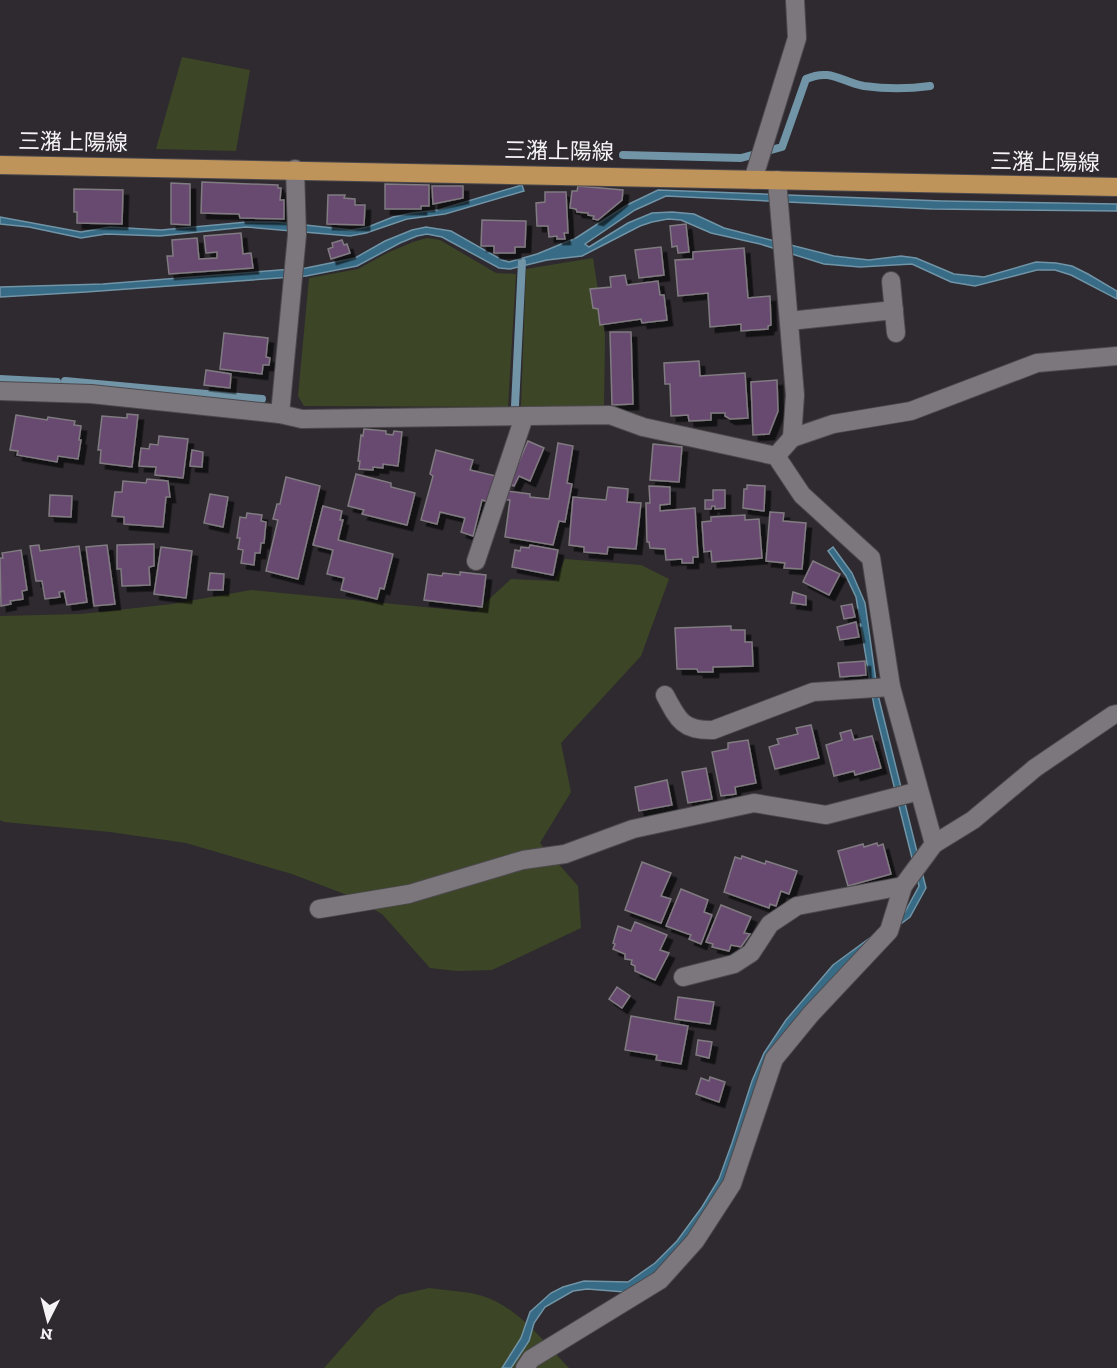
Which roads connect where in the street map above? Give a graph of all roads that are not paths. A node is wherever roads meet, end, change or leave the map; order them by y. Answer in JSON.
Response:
{"nodes":[{"id":1,"x":795,"y":0,"type":"edge"},
{"id":2,"x":0,"y":165,"type":"edge"},
{"id":3,"x":295,"y":169,"type":"junction"},
{"id":4,"x":753,"y":180,"type":"junction"},
{"id":5,"x":1117,"y":187,"type":"edge"},
{"id":6,"x":778,"y":193,"type":"junction"},
{"id":7,"x":891,"y":281,"type":"dead end"},
{"id":8,"x":894,"y":310,"type":"junction"},
{"id":9,"x":789,"y":321,"type":"junction"},
{"id":10,"x":897,"y":333,"type":"dead end"},
{"id":11,"x":1117,"y":356,"type":"edge"},
{"id":12,"x":0,"y":391,"type":"edge"},
{"id":13,"x":280,"y":414,"type":"junction"},
{"id":14,"x":524,"y":417,"type":"junction"},
{"id":15,"x":792,"y":438,"type":"junction"},
{"id":16,"x":776,"y":456,"type":"junction"},
{"id":17,"x":476,"y":561,"type":"dead end"},
{"id":18,"x":880,"y":688,"type":"junction"},
{"id":19,"x":665,"y":695,"type":"dead end"},
{"id":20,"x":1117,"y":714,"type":"edge"},
{"id":21,"x":907,"y":794,"type":"junction"},
{"id":22,"x":934,"y":844,"type":"junction"},
{"id":23,"x":913,"y":874,"type":"junction"},
{"id":24,"x":319,"y":909,"type":"dead end"},
{"id":25,"x":683,"y":977,"type":"dead end"},
{"id":26,"x":525,"y":1368,"type":"edge"}],
"edges":[{"from":1,"to":4,"type":"street"},
{"from":2,"to":3,"type":"main road","name":"三潴上陽線"},
{"from":3,"to":4,"type":"main road","name":"三潴上陽線"},
{"from":3,"to":13,"type":"street"},
{"from":4,"to":6,"type":"main road","name":"三潴上陽線"},
{"from":5,"to":6,"type":"main road","name":"三潴上陽線"},
{"from":6,"to":9,"type":"street"},
{"from":7,"to":8,"type":"street"},
{"from":8,"to":9,"type":"street"},
{"from":8,"to":10,"type":"street"},
{"from":9,"to":15,"type":"street"},
{"from":11,"to":15,"type":"street"},
{"from":12,"to":13,"type":"street"},
{"from":13,"to":14,"type":"street"},
{"from":14,"to":16,"type":"street"},
{"from":14,"to":17,"type":"street"},
{"from":15,"to":16,"type":"street"},
{"from":16,"to":18,"type":"street"},
{"from":18,"to":19,"type":"street"},
{"from":18,"to":21,"type":"street"},
{"from":20,"to":22,"type":"street"},
{"from":21,"to":22,"type":"street"},
{"from":21,"to":24,"type":"street"},
{"from":22,"to":23,"type":"street"},
{"from":23,"to":25,"type":"street"},
{"from":23,"to":26,"type":"street"}]}
